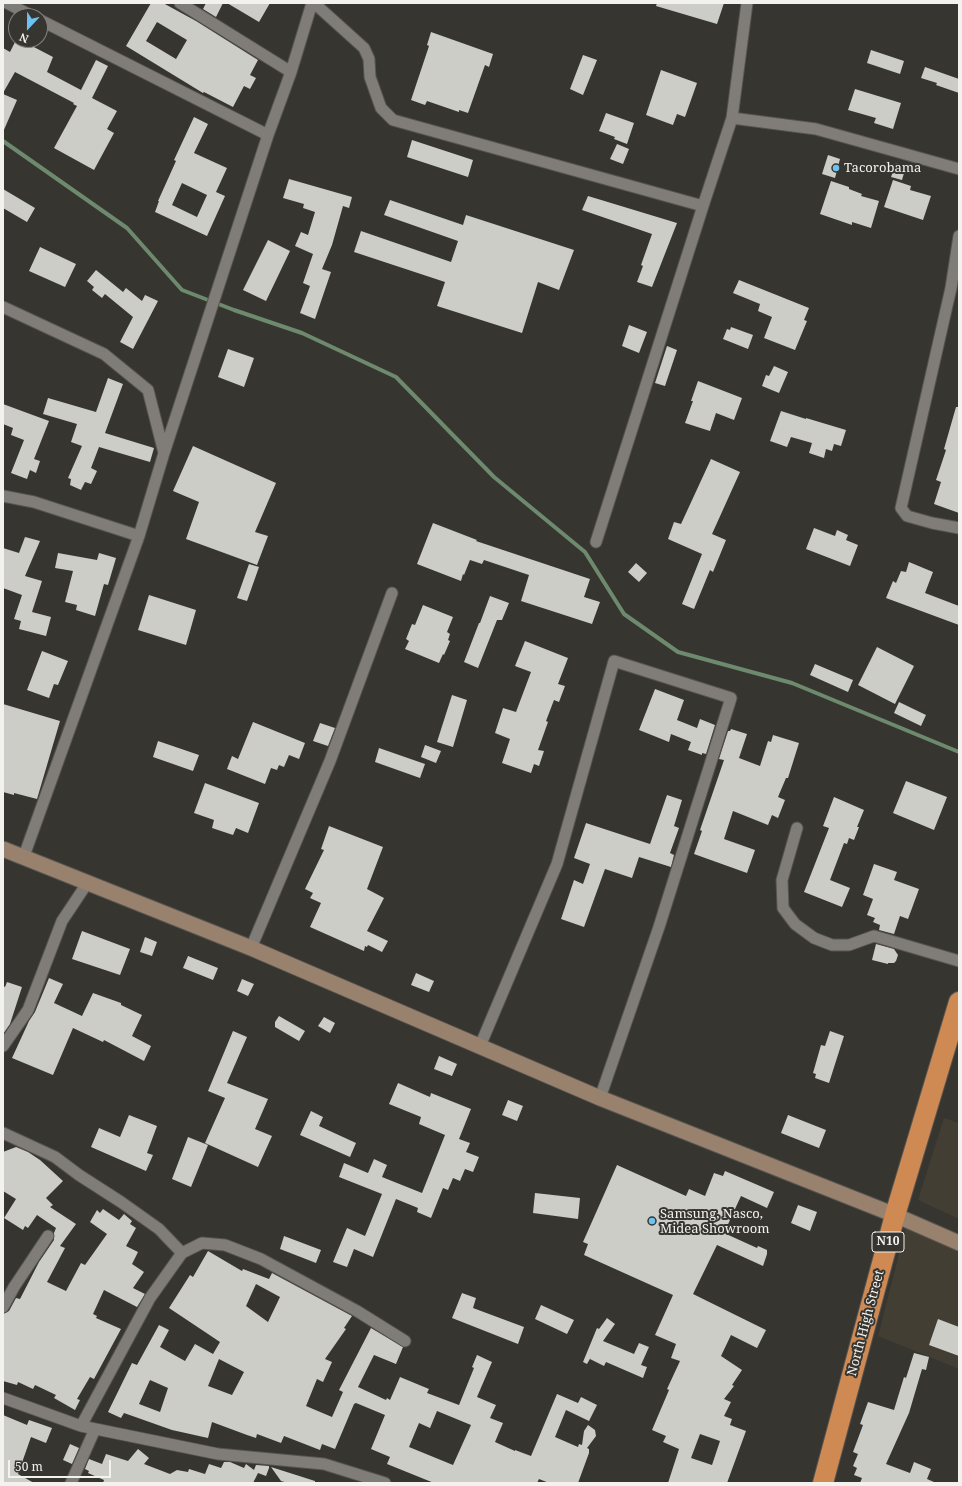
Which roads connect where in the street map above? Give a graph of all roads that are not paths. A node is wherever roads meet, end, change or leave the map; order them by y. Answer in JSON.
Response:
{"nodes":[{"id":1,"x":7,"y":3,"type":"edge"},
{"id":2,"x":180,"y":3,"type":"edge"},
{"id":3,"x":313,"y":3,"type":"edge"},
{"id":4,"x":747,"y":3,"type":"edge"},
{"id":5,"x":17,"y":8,"type":"edge"},
{"id":6,"x":48,"y":24,"type":"edge"},
{"id":7,"x":291,"y":72,"type":"junction"},
{"id":8,"x":732,"y":118,"type":"junction"},
{"id":9,"x":268,"y":135,"type":"junction"},
{"id":10,"x":959,"y":169,"type":"edge"},
{"id":11,"x":703,"y":206,"type":"junction"},
{"id":12,"x":959,"y":236,"type":"edge"},
{"id":13,"x":5,"y":311,"type":"edge"},
{"id":14,"x":164,"y":453,"type":"junction"},
{"id":15,"x":3,"y":496,"type":"edge"},
{"id":16,"x":959,"y":528,"type":"edge"},
{"id":17,"x":139,"y":536,"type":"junction"},
{"id":18,"x":596,"y":542,"type":"dead end"},
{"id":19,"x":392,"y":593,"type":"dead end"},
{"id":20,"x":797,"y":828,"type":"dead end"},
{"id":21,"x":3,"y":849,"type":"edge"},
{"id":22,"x":24,"y":856,"type":"junction"},
{"id":23,"x":88,"y":882,"type":"junction"},
{"id":24,"x":251,"y":948,"type":"junction"},
{"id":25,"x":959,"y":960,"type":"edge"},
{"id":26,"x":959,"y":1002,"type":"edge"},
{"id":27,"x":3,"y":1046,"type":"edge"},
{"id":28,"x":480,"y":1046,"type":"junction"},
{"id":29,"x":600,"y":1098,"type":"junction"},
{"id":30,"x":3,"y":1133,"type":"edge"},
{"id":31,"x":895,"y":1215,"type":"junction"},
{"id":32,"x":48,"y":1236,"type":"dead end"},
{"id":33,"x":959,"y":1243,"type":"edge"},
{"id":34,"x":182,"y":1253,"type":"junction"},
{"id":35,"x":3,"y":1307,"type":"edge"},
{"id":36,"x":405,"y":1341,"type":"dead end"},
{"id":37,"x":3,"y":1398,"type":"edge"},
{"id":38,"x":81,"y":1426,"type":"junction"},
{"id":39,"x":96,"y":1429,"type":"junction"},
{"id":40,"x":71,"y":1483,"type":"edge"},
{"id":41,"x":385,"y":1483,"type":"edge"},
{"id":42,"x":823,"y":1483,"type":"edge"}],
"edges":[{"from":1,"to":5,"type":"street"},
{"from":2,"to":7,"type":"street"},
{"from":3,"to":7,"type":"street"},
{"from":3,"to":11,"type":"street"},
{"from":4,"to":8,"type":"street"},
{"from":6,"to":9,"type":"street"},
{"from":7,"to":9,"type":"street"},
{"from":8,"to":10,"type":"street"},
{"from":8,"to":11,"type":"street"},
{"from":9,"to":14,"type":"street"},
{"from":11,"to":18,"type":"street"},
{"from":12,"to":16,"type":"street"},
{"from":13,"to":14,"type":"street"},
{"from":14,"to":17,"type":"street"},
{"from":15,"to":17,"type":"street"},
{"from":17,"to":22,"type":"street"},
{"from":19,"to":24,"type":"street"},
{"from":20,"to":25,"type":"street"},
{"from":21,"to":22,"type":"street"},
{"from":22,"to":23,"type":"street"},
{"from":23,"to":24,"type":"street"},
{"from":23,"to":27,"type":"street"},
{"from":24,"to":28,"type":"street"},
{"from":26,"to":31,"type":"highway","name":"North High Street","number":"N10"},
{"from":28,"to":29,"type":"street"},
{"from":28,"to":29,"type":"street"},
{"from":29,"to":31,"type":"street"},
{"from":30,"to":34,"type":"street"},
{"from":31,"to":33,"type":"street"},
{"from":31,"to":42,"type":"highway","name":"North High Street","number":"N10"},
{"from":32,"to":35,"type":"street"},
{"from":34,"to":36,"type":"street"},
{"from":34,"to":38,"type":"street"},
{"from":37,"to":38,"type":"street"},
{"from":38,"to":39,"type":"street"},
{"from":39,"to":40,"type":"street"},
{"from":39,"to":41,"type":"street"}]}
